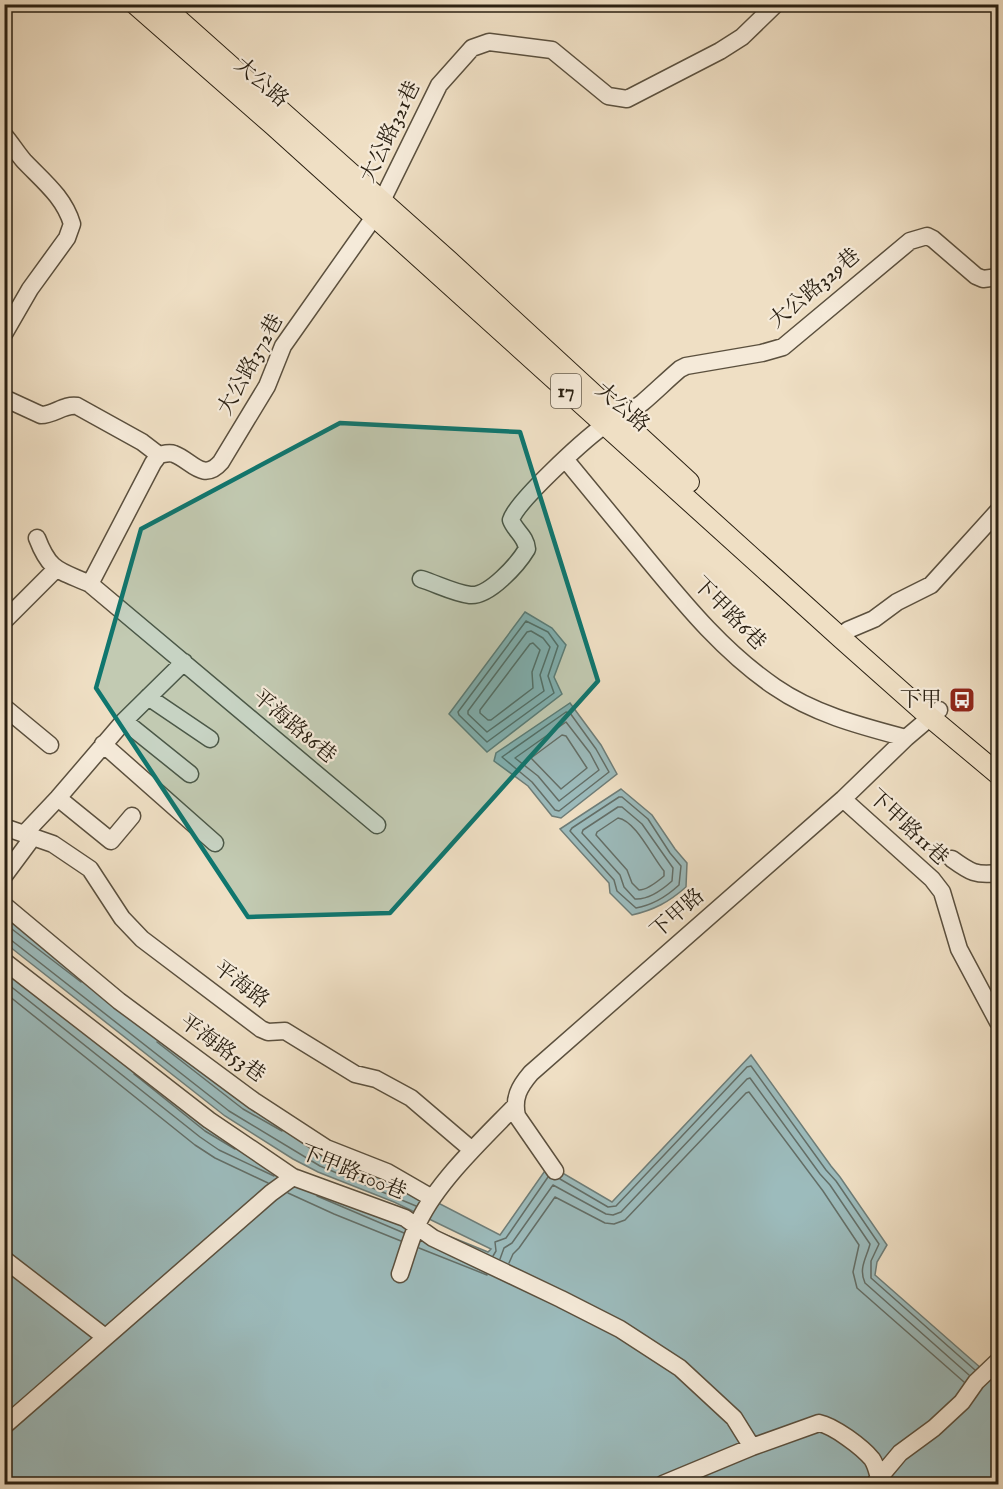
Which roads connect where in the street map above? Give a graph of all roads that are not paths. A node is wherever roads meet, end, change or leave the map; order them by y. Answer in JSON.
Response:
{"nodes":[{"id":1,"x":135,"y":4,"type":"edge"},
{"id":2,"x":161,"y":4,"type":"edge"},
{"id":3,"x":776,"y":4,"type":"edge"},
{"id":4,"x":4,"y":135,"type":"edge"},
{"id":5,"x":378,"y":210,"type":"junction"},
{"id":6,"x":999,"y":277,"type":"edge"},
{"id":7,"x":4,"y":334,"type":"edge"},
{"id":8,"x":4,"y":398,"type":"edge"},
{"id":9,"x":611,"y":422,"type":"junction"},
{"id":10,"x":159,"y":455,"type":"junction"},
{"id":11,"x":565,"y":459,"type":"junction"},
{"id":12,"x":999,"y":511,"type":"edge"},
{"id":13,"x":37,"y":538,"type":"dead end"},
{"id":14,"x":56,"y":568,"type":"junction"},
{"id":15,"x":421,"y":579,"type":"dead end"},
{"id":16,"x":90,"y":584,"type":"junction"},
{"id":17,"x":4,"y":621,"type":"edge"},
{"id":18,"x":845,"y":634,"type":"junction"},
{"id":19,"x":184,"y":662,"type":"junction"},
{"id":20,"x":148,"y":697,"type":"junction"},
{"id":21,"x":4,"y":707,"type":"edge"},
{"id":22,"x":935,"y":714,"type":"junction"},
{"id":23,"x":124,"y":721,"type":"junction"},
{"id":24,"x":906,"y":738,"type":"junction"},
{"id":25,"x":210,"y":739,"type":"dead end"},
{"id":26,"x":103,"y":744,"type":"junction"},
{"id":27,"x":50,"y":745,"type":"dead end"},
{"id":28,"x":999,"y":761,"type":"edge"},
{"id":29,"x":190,"y":774,"type":"dead end"},
{"id":30,"x":999,"y":774,"type":"edge"},
{"id":31,"x":58,"y":798,"type":"junction"},
{"id":32,"x":843,"y":799,"type":"junction"},
{"id":33,"x":132,"y":816,"type":"dead end"},
{"id":34,"x":377,"y":825,"type":"dead end"},
{"id":35,"x":4,"y":827,"type":"edge"},
{"id":36,"x":28,"y":836,"type":"junction"},
{"id":37,"x":215,"y":843,"type":"dead end"},
{"id":38,"x":952,"y":859,"type":"dead end"},
{"id":39,"x":999,"y":873,"type":"edge"},
{"id":40,"x":4,"y":876,"type":"edge"},
{"id":41,"x":4,"y":905,"type":"edge"},
{"id":42,"x":4,"y":960,"type":"edge"},
{"id":43,"x":996,"y":1012,"type":"edge"},
{"id":44,"x":515,"y":1106,"type":"junction"},
{"id":45,"x":472,"y":1150,"type":"junction"},
{"id":46,"x":555,"y":1171,"type":"dead end"},
{"id":47,"x":293,"y":1177,"type":"junction"},
{"id":48,"x":431,"y":1200,"type":"junction"},
{"id":49,"x":417,"y":1224,"type":"junction"},
{"id":50,"x":4,"y":1259,"type":"edge"},
{"id":51,"x":400,"y":1274,"type":"dead end"},
{"id":52,"x":105,"y":1337,"type":"junction"},
{"id":53,"x":999,"y":1361,"type":"edge"},
{"id":54,"x":4,"y":1426,"type":"edge"},
{"id":55,"x":752,"y":1447,"type":"junction"},
{"id":56,"x":879,"y":1478,"type":"edge"},
{"id":57,"x":663,"y":1485,"type":"edge"}],
"edges":[{"from":1,"to":5,"type":"main road","name":"大公路","number":"17"},
{"from":2,"to":5,"type":"main road","name":"大公路","number":"17"},
{"from":3,"to":5,"type":"street","name":"大公路321巷"},
{"from":4,"to":7,"type":"street"},
{"from":5,"to":9,"type":"main road","name":"大公路","number":"17"},
{"from":5,"to":10,"type":"street","name":"大公路372巷"},
{"from":6,"to":9,"type":"street","name":"大公路329巷"},
{"from":8,"to":10,"type":"street"},
{"from":9,"to":11,"type":"street","name":"大公路329巷"},
{"from":9,"to":18,"type":"main road","name":"大公路","number":"17"},
{"from":10,"to":16,"type":"street"},
{"from":11,"to":15,"type":"street","name":"大公路329巷"},
{"from":11,"to":24,"type":"street","name":"下甲路6巷"},
{"from":12,"to":18,"type":"street"},
{"from":13,"to":14,"type":"street"},
{"from":14,"to":16,"type":"street","name":"平海路86巷"},
{"from":14,"to":17,"type":"street"},
{"from":16,"to":19,"type":"street","name":"平海路86巷"},
{"from":18,"to":22,"type":"main road","name":"大公路","number":"17"},
{"from":19,"to":20,"type":"street"},
{"from":19,"to":34,"type":"street","name":"平海路86巷"},
{"from":20,"to":23,"type":"street"},
{"from":20,"to":25,"type":"street"},
{"from":21,"to":27,"type":"street"},
{"from":22,"to":24,"type":"street","name":"下甲路"},
{"from":22,"to":28,"type":"main road","name":"大公路","number":"17"},
{"from":22,"to":30,"type":"main road","name":"大公路","number":"17"},
{"from":23,"to":26,"type":"street"},
{"from":23,"to":29,"type":"street"},
{"from":24,"to":32,"type":"street","name":"下甲路"},
{"from":26,"to":31,"type":"street"},
{"from":26,"to":37,"type":"street"},
{"from":31,"to":33,"type":"street"},
{"from":31,"to":36,"type":"street"},
{"from":32,"to":43,"type":"street","name":"下甲路11巷"},
{"from":32,"to":44,"type":"street","name":"下甲路"},
{"from":35,"to":36,"type":"street","name":"平海路"},
{"from":36,"to":40,"type":"street"},
{"from":36,"to":45,"type":"street","name":"平海路"},
{"from":38,"to":39,"type":"street"},
{"from":41,"to":48,"type":"street","name":"平海路53巷"},
{"from":42,"to":47,"type":"street","name":"下甲路100巷"},
{"from":44,"to":45,"type":"street"},
{"from":44,"to":46,"type":"street"},
{"from":45,"to":48,"type":"street"},
{"from":47,"to":49,"type":"street","name":"下甲路100巷"},
{"from":47,"to":52,"type":"street"},
{"from":48,"to":49,"type":"street"},
{"from":49,"to":51,"type":"street"},
{"from":49,"to":55,"type":"street","name":"下甲路100巷"},
{"from":50,"to":52,"type":"street"},
{"from":52,"to":54,"type":"street"},
{"from":53,"to":56,"type":"street"},
{"from":55,"to":56,"type":"street"},
{"from":55,"to":57,"type":"street"}]}
